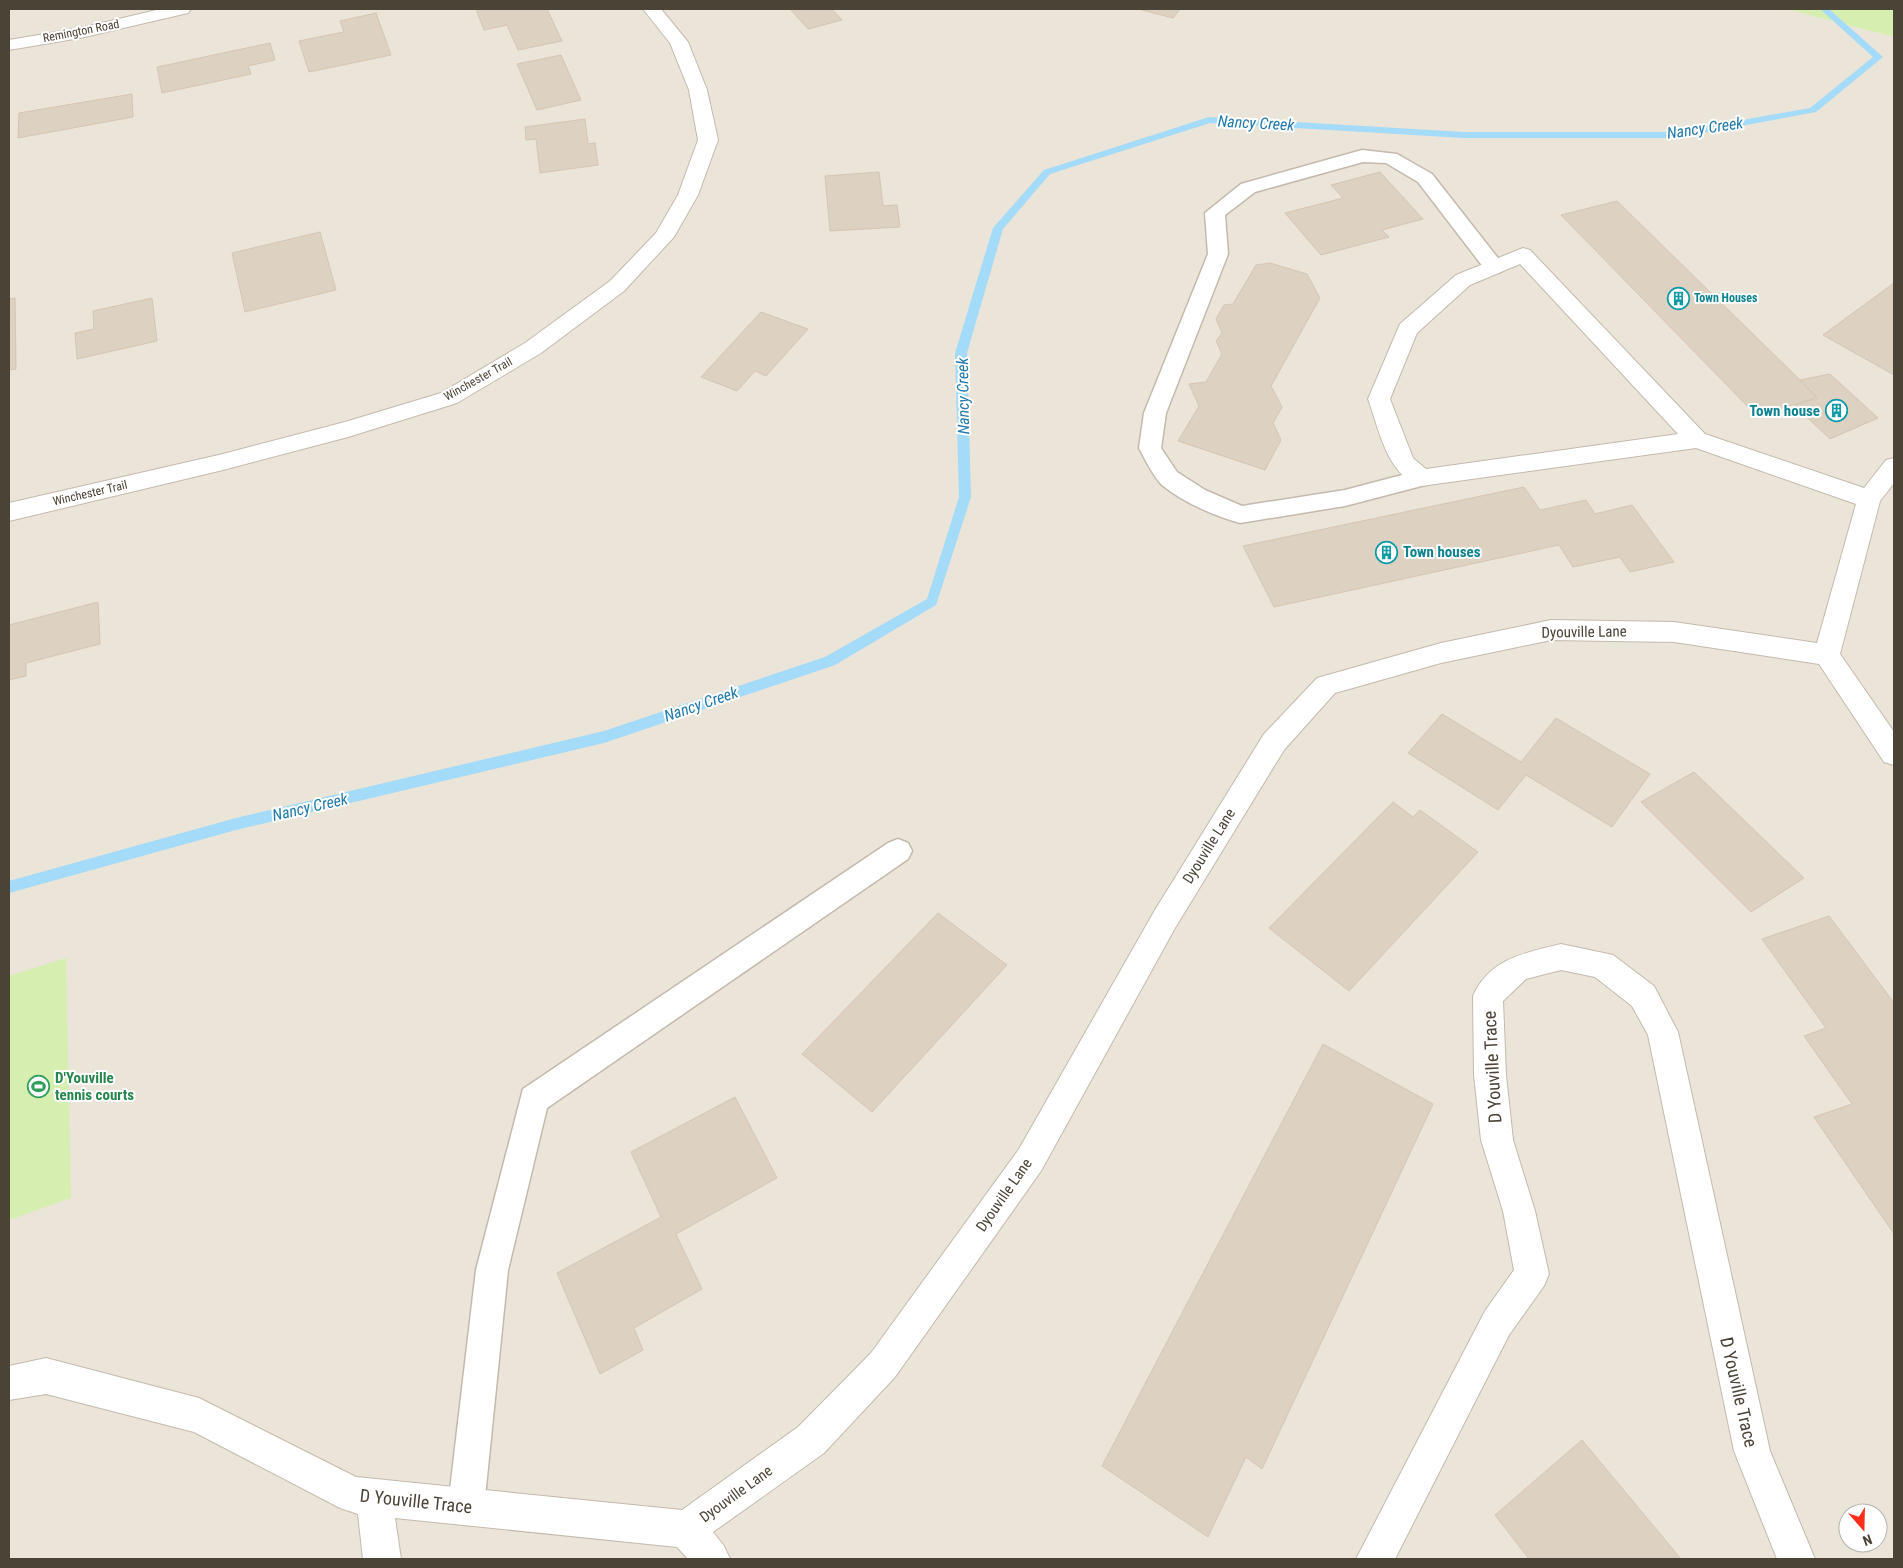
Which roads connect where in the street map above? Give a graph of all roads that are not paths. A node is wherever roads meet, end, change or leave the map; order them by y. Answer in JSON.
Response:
{"nodes":[{"id":1,"x":182,"y":9,"type":"edge"},
{"id":2,"x":652,"y":9,"type":"edge"},
{"id":3,"x":9,"y":44,"type":"edge"},
{"id":4,"x":1494,"y":267,"type":"junction"},
{"id":5,"x":1697,"y":440,"type":"junction"},
{"id":6,"x":1894,"y":466,"type":"edge"},
{"id":7,"x":1421,"y":478,"type":"junction"},
{"id":8,"x":1869,"y":499,"type":"junction"},
{"id":9,"x":9,"y":512,"type":"edge"},
{"id":10,"x":1827,"y":654,"type":"junction"},
{"id":11,"x":1894,"y":754,"type":"edge"},
{"id":12,"x":898,"y":851,"type":"dead end"},
{"id":13,"x":9,"y":1383,"type":"edge"},
{"id":14,"x":374,"y":1497,"type":"junction"},
{"id":15,"x":466,"y":1507,"type":"junction"},
{"id":16,"x":687,"y":1529,"type":"junction"},
{"id":17,"x":382,"y":1559,"type":"edge"},
{"id":18,"x":711,"y":1559,"type":"edge"},
{"id":19,"x":1375,"y":1559,"type":"edge"},
{"id":20,"x":1796,"y":1559,"type":"edge"}],
"edges":[{"from":1,"to":3,"type":"street","name":"Remington Road"},
{"from":2,"to":9,"type":"street","name":"Winchester Trail"},
{"from":4,"to":5,"type":"street"},
{"from":4,"to":7,"type":"street"},
{"from":4,"to":7,"type":"lane"},
{"from":5,"to":7,"type":"street"},
{"from":5,"to":8,"type":"street"},
{"from":6,"to":8,"type":"street"},
{"from":8,"to":10,"type":"street"},
{"from":10,"to":11,"type":"street"},
{"from":10,"to":16,"type":"street","name":"Dyouville Lane"},
{"from":12,"to":15,"type":"lane"},
{"from":13,"to":14,"type":"street","name":"D Youville Trace"},
{"from":14,"to":15,"type":"street","name":"D Youville Trace"},
{"from":14,"to":17,"type":"street"},
{"from":15,"to":16,"type":"street","name":"D Youville Trace"},
{"from":16,"to":18,"type":"street"},
{"from":19,"to":20,"type":"street","name":"D Youville Trace"}]}
